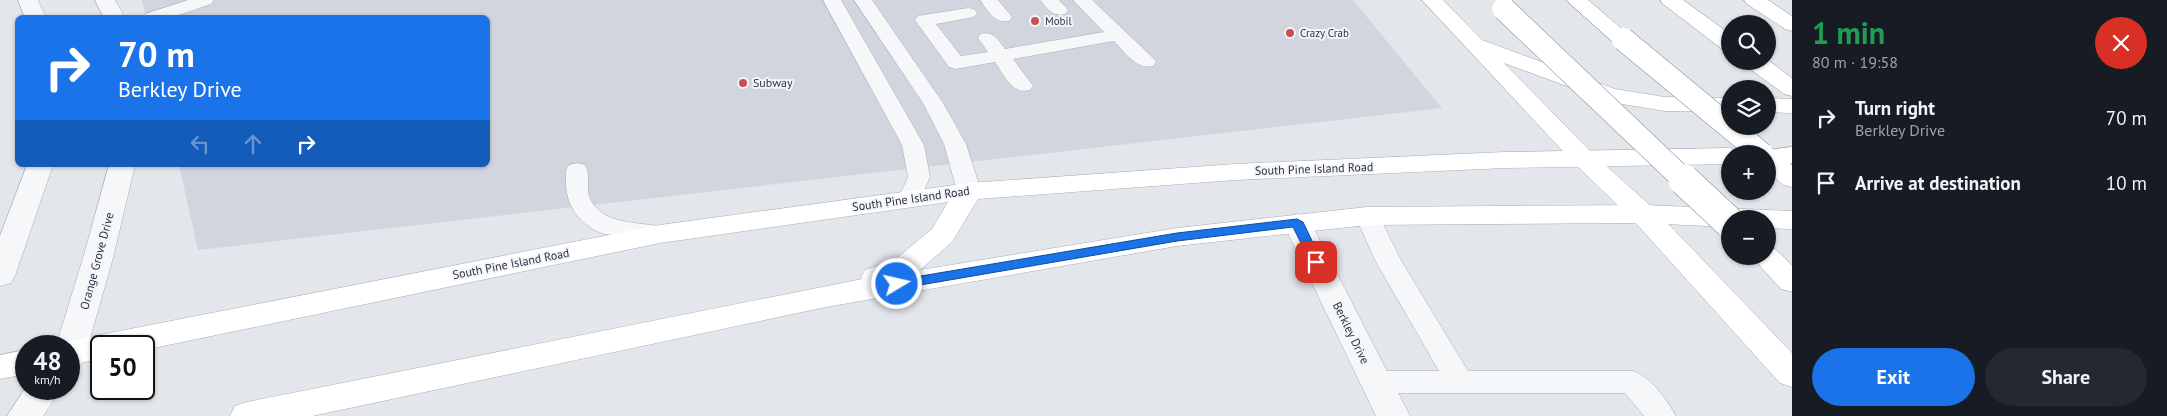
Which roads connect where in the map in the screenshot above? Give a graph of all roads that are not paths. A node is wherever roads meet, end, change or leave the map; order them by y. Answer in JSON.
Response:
{"nodes":[{"id":1,"x":28,"y":0,"type":"edge"},
{"id":2,"x":105,"y":0,"type":"edge"},
{"id":3,"x":205,"y":0,"type":"edge"},
{"id":4,"x":832,"y":0,"type":"edge"},
{"id":5,"x":863,"y":0,"type":"edge"},
{"id":6,"x":989,"y":0,"type":"edge"},
{"id":7,"x":1082,"y":0,"type":"edge"},
{"id":8,"x":1432,"y":0,"type":"edge"},
{"id":9,"x":1576,"y":0,"type":"edge"},
{"id":10,"x":1670,"y":0,"type":"edge"},
{"id":11,"x":1754,"y":0,"type":"edge"},
{"id":12,"x":1499,"y":4,"type":"edge"},
{"id":13,"x":967,"y":12,"type":"edge"},
{"id":14,"x":35,"y":15,"type":"edge"},
{"id":15,"x":113,"y":15,"type":"edge"},
{"id":16,"x":160,"y":15,"type":"edge"},
{"id":17,"x":1003,"y":17,"type":"dead end"},
{"id":18,"x":1791,"y":24,"type":"edge"},
{"id":19,"x":1072,"y":25,"type":"dead end"},
{"id":20,"x":1016,"y":33,"type":"dead end"},
{"id":21,"x":1116,"y":35,"type":"junction"},
{"id":22,"x":1721,"y":37,"type":"edge"},
{"id":23,"x":987,"y":38,"type":"dead end"},
{"id":24,"x":1086,"y":40,"type":"junction"},
{"id":25,"x":1473,"y":43,"type":"junction"},
{"id":26,"x":1030,"y":49,"type":"junction"},
{"id":27,"x":1000,"y":54,"type":"junction"},
{"id":28,"x":1146,"y":62,"type":"dead end"},
{"id":29,"x":1766,"y":70,"type":"edge"},
{"id":30,"x":1023,"y":86,"type":"dead end"},
{"id":31,"x":1792,"y":90,"type":"edge"},
{"id":32,"x":1721,"y":105,"type":"edge"},
{"id":33,"x":1776,"y":105,"type":"edge"},
{"id":34,"x":1792,"y":106,"type":"edge"},
{"id":35,"x":1751,"y":145,"type":"edge"},
{"id":36,"x":1792,"y":155,"type":"edge"},
{"id":37,"x":1721,"y":156,"type":"edge"},
{"id":38,"x":1776,"y":156,"type":"edge"},
{"id":39,"x":1583,"y":158,"type":"junction"},
{"id":40,"x":1776,"y":164,"type":"edge"},
{"id":41,"x":39,"y":167,"type":"edge"},
{"id":42,"x":121,"y":167,"type":"edge"},
{"id":43,"x":577,"y":170,"type":"dead end"},
{"id":44,"x":1792,"y":179,"type":"edge"},
{"id":45,"x":969,"y":191,"type":"junction"},
{"id":46,"x":910,"y":199,"type":"junction"},
{"id":47,"x":1643,"y":214,"type":"junction"},
{"id":48,"x":1721,"y":214,"type":"edge"},
{"id":49,"x":1367,"y":216,"type":"junction"},
{"id":50,"x":1721,"y":217,"type":"edge"},
{"id":51,"x":1776,"y":219,"type":"edge"},
{"id":52,"x":1792,"y":220,"type":"edge"},
{"id":53,"x":1297,"y":222,"type":"junction"},
{"id":54,"x":660,"y":234,"type":"junction"},
{"id":55,"x":1774,"y":265,"type":"edge"},
{"id":56,"x":0,"y":276,"type":"edge"},
{"id":57,"x":1792,"y":282,"type":"edge"},
{"id":58,"x":826,"y":296,"type":"junction"},
{"id":59,"x":75,"y":335,"type":"edge"},
{"id":60,"x":155,"y":335,"type":"edge"},
{"id":61,"x":15,"y":364,"type":"edge"},
{"id":62,"x":0,"y":367,"type":"edge"},
{"id":63,"x":1792,"y":374,"type":"edge"},
{"id":64,"x":1376,"y":382,"type":"junction"},
{"id":65,"x":1460,"y":382,"type":"junction"},
{"id":66,"x":36,"y":400,"type":"edge"},
{"id":67,"x":24,"y":416,"type":"edge"},
{"id":68,"x":247,"y":416,"type":"edge"},
{"id":69,"x":1393,"y":416,"type":"edge"},
{"id":70,"x":1661,"y":416,"type":"edge"}],
"edges":[{"from":1,"to":14,"type":"street"},
{"from":2,"to":15,"type":"street"},
{"from":3,"to":16,"type":"lane"},
{"from":4,"to":46,"type":"lane"},
{"from":5,"to":45,"type":"lane"},
{"from":6,"to":17,"type":"lane"},
{"from":7,"to":21,"type":"lane"},
{"from":8,"to":25,"type":"main road"},
{"from":9,"to":35,"type":"main road","bridge":true},
{"from":10,"to":22,"type":"main road"},
{"from":11,"to":18,"type":"main road"},
{"from":12,"to":48,"type":"main road","bridge":true},
{"from":13,"to":27,"type":"lane"},
{"from":19,"to":24,"type":"lane"},
{"from":20,"to":26,"type":"lane"},
{"from":21,"to":24,"type":"lane"},
{"from":21,"to":28,"type":"lane"},
{"from":23,"to":27,"type":"lane"},
{"from":24,"to":26,"type":"lane"},
{"from":25,"to":32,"type":"main road"},
{"from":25,"to":39,"type":"main road"},
{"from":26,"to":27,"type":"lane"},
{"from":27,"to":30,"type":"lane"},
{"from":29,"to":31,"type":"main road"},
{"from":33,"to":34,"type":"main road"},
{"from":36,"to":38,"type":"main road"},
{"from":37,"to":39,"type":"main road","name":"South Pine Island Road"},
{"from":39,"to":45,"type":"main road","name":"South Pine Island Road"},
{"from":39,"to":47,"type":"main road"},
{"from":40,"to":44,"type":"main road"},
{"from":41,"to":56,"type":"street"},
{"from":42,"to":59,"type":"street","name":"Orange Grove Drive"},
{"from":43,"to":54,"type":"lane"},
{"from":45,"to":46,"type":"main road","name":"South Pine Island Road"},
{"from":45,"to":58,"type":"main road"},
{"from":46,"to":54,"type":"main road","name":"South Pine Island Road"},
{"from":47,"to":49,"type":"main road"},
{"from":47,"to":50,"type":"main road"},
{"from":47,"to":63,"type":"main road"},
{"from":49,"to":53,"type":"main road"},
{"from":49,"to":65,"type":"lane"},
{"from":51,"to":52,"type":"main road"},
{"from":53,"to":58,"type":"main road"},
{"from":53,"to":64,"type":"street","name":"Berkley Drive"},
{"from":54,"to":60,"type":"main road","name":"South Pine Island Road"},
{"from":55,"to":57,"type":"main road"},
{"from":58,"to":68,"type":"main road"},
{"from":61,"to":62,"type":"main road"},
{"from":64,"to":65,"type":"lane"},
{"from":64,"to":69,"type":"street","name":"Berkley Drive"},
{"from":65,"to":70,"type":"lane"},
{"from":66,"to":67,"type":"street"}]}
